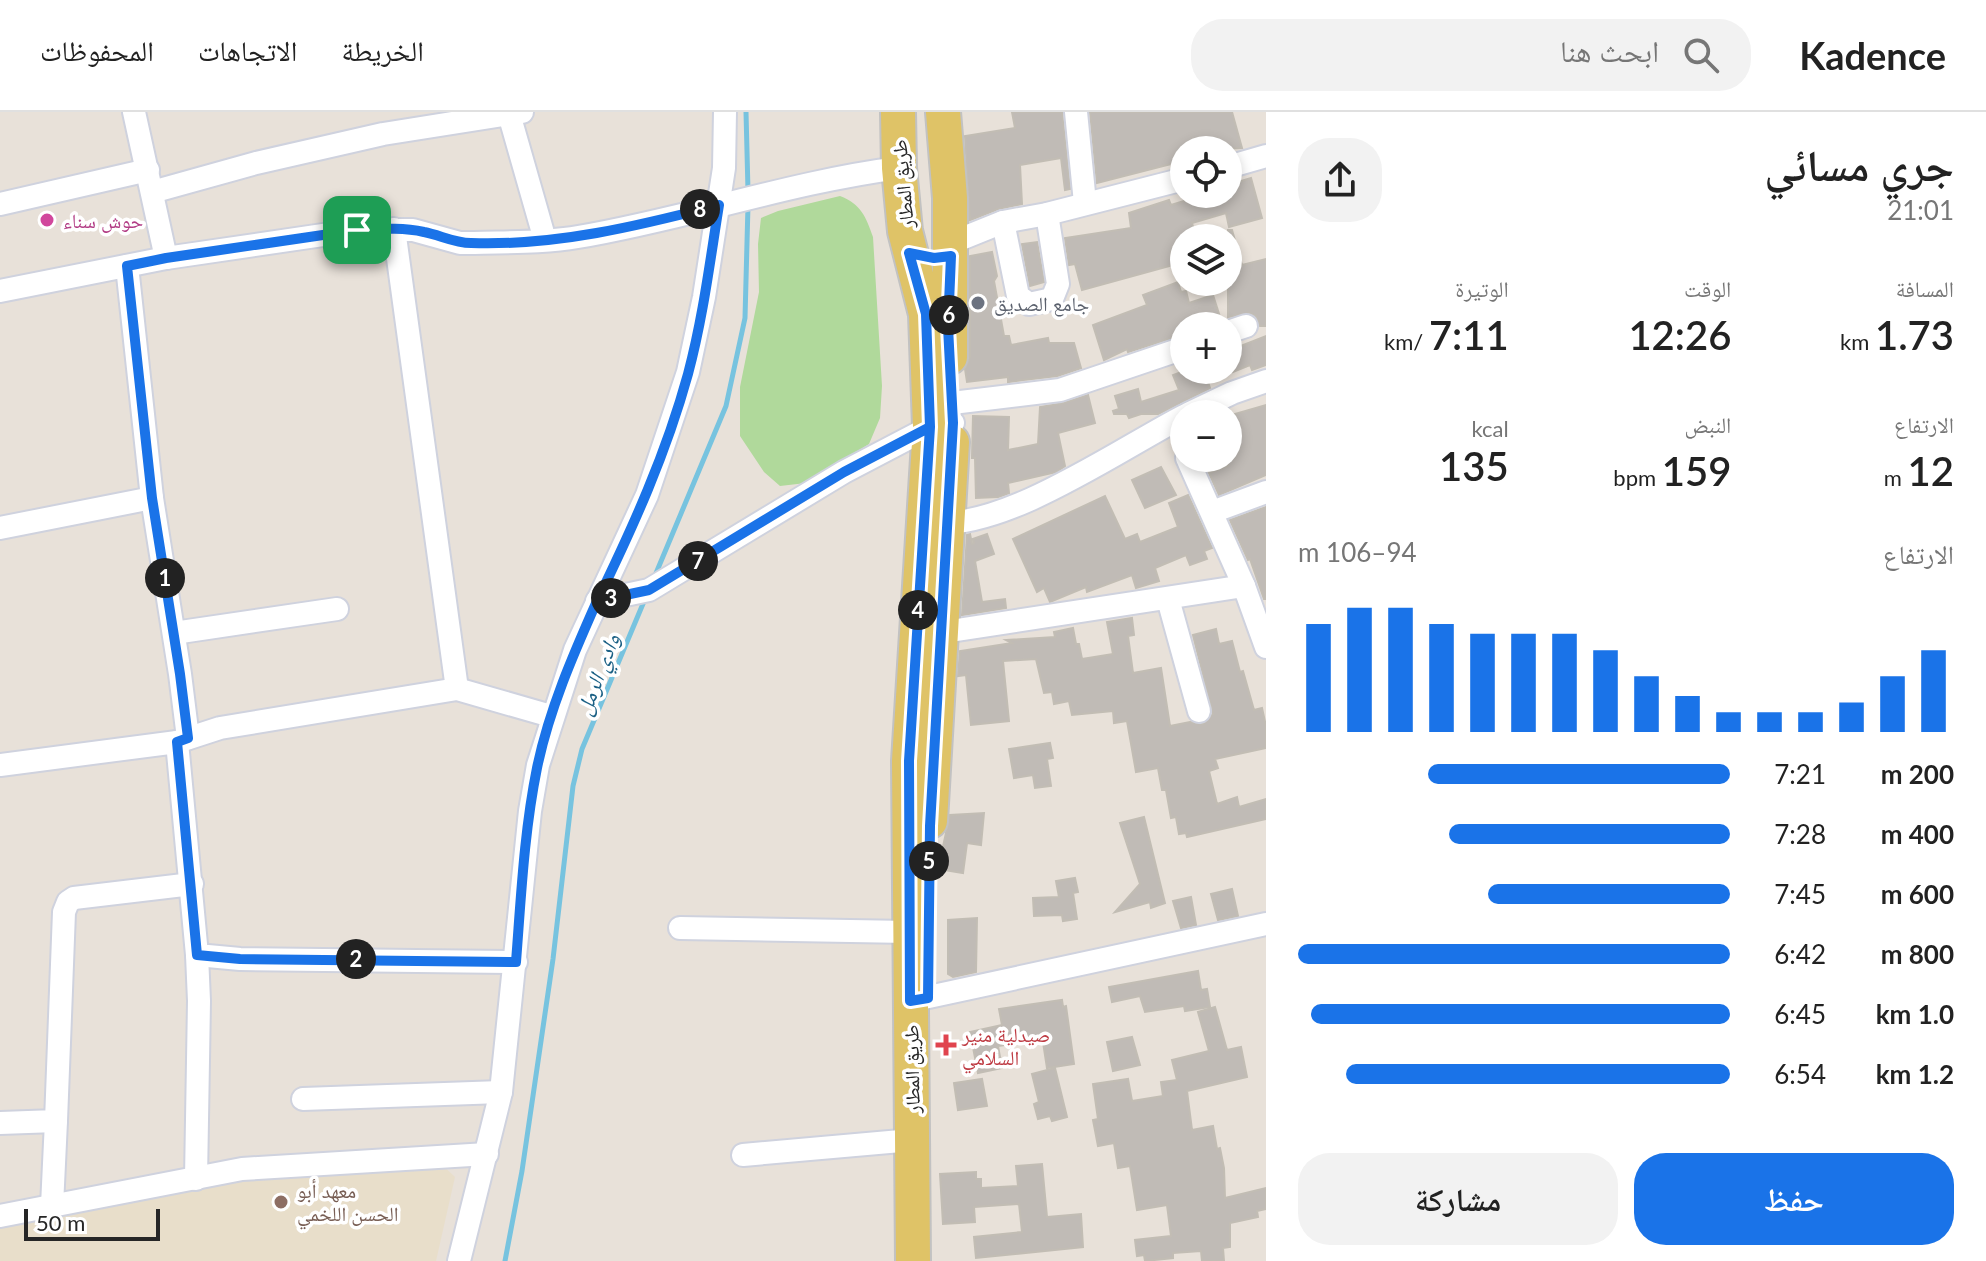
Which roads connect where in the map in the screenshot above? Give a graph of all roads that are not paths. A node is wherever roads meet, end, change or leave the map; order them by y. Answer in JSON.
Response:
{"nodes":[{"id":1,"x":725,"y":112,"type":"edge"},
{"id":2,"x":898,"y":112,"type":"edge"},
{"id":3,"x":943,"y":112,"type":"edge"},
{"id":4,"x":1076,"y":112,"type":"edge"},
{"id":5,"x":138,"y":113,"type":"edge"},
{"id":6,"x":515,"y":113,"type":"edge"},
{"id":7,"x":1266,"y":156,"type":"edge"},
{"id":8,"x":1242,"y":163,"type":"edge"},
{"id":9,"x":899,"y":168,"type":"junction"},
{"id":10,"x":150,"y":181,"type":"junction"},
{"id":11,"x":1170,"y":182,"type":"edge"},
{"id":12,"x":1085,"y":203,"type":"junction"},
{"id":13,"x":0,"y":204,"type":"edge"},
{"id":14,"x":719,"y":205,"type":"junction"},
{"id":15,"x":1047,"y":214,"type":"junction"},
{"id":16,"x":1003,"y":222,"type":"junction"},
{"id":17,"x":394,"y":229,"type":"junction"},
{"id":18,"x":545,"y":240,"type":"junction"},
{"id":19,"x":951,"y":250,"type":"junction"},
{"id":20,"x":909,"y":253,"type":"junction"},
{"id":21,"x":166,"y":258,"type":"junction"},
{"id":22,"x":127,"y":266,"type":"junction"},
{"id":23,"x":0,"y":291,"type":"edge"},
{"id":24,"x":1170,"y":353,"type":"edge"},
{"id":25,"x":1266,"y":381,"type":"edge"},
{"id":26,"x":1218,"y":400,"type":"edge"},
{"id":27,"x":945,"y":418,"type":"junction"},
{"id":28,"x":1170,"y":424,"type":"edge"},
{"id":29,"x":1193,"y":472,"type":"edge"},
{"id":30,"x":1266,"y":492,"type":"edge"},
{"id":31,"x":152,"y":498,"type":"junction"},
{"id":32,"x":1212,"y":512,"type":"junction"},
{"id":33,"x":936,"y":523,"type":"junction"},
{"id":34,"x":0,"y":528,"type":"edge"},
{"id":35,"x":1244,"y":586,"type":"junction"},
{"id":36,"x":1168,"y":599,"type":"junction"},
{"id":37,"x":597,"y":601,"type":"junction"},
{"id":38,"x":337,"y":609,"type":"dead end"},
{"id":39,"x":174,"y":633,"type":"junction"},
{"id":40,"x":929,"y":634,"type":"junction"},
{"id":41,"x":1266,"y":647,"type":"edge"},
{"id":42,"x":457,"y":689,"type":"junction"},
{"id":43,"x":1199,"y":711,"type":"dead end"},
{"id":44,"x":551,"y":716,"type":"junction"},
{"id":45,"x":183,"y":740,"type":"junction"},
{"id":46,"x":0,"y":765,"type":"edge"},
{"id":47,"x":192,"y":884,"type":"junction"},
{"id":48,"x":1266,"y":924,"type":"edge"},
{"id":49,"x":680,"y":928,"type":"dead end"},
{"id":50,"x":909,"y":932,"type":"junction"},
{"id":51,"x":197,"y":955,"type":"junction"},
{"id":52,"x":516,"y":962,"type":"junction"},
{"id":53,"x":919,"y":1000,"type":"junction"},
{"id":54,"x":501,"y":1092,"type":"junction"},
{"id":55,"x":303,"y":1099,"type":"dead end"},
{"id":56,"x":56,"y":1121,"type":"junction"},
{"id":57,"x":0,"y":1123,"type":"edge"},
{"id":58,"x":912,"y":1140,"type":"junction"},
{"id":59,"x":487,"y":1154,"type":"junction"},
{"id":60,"x":743,"y":1155,"type":"dead end"},
{"id":61,"x":196,"y":1179,"type":"junction"},
{"id":62,"x":52,"y":1206,"type":"junction"},
{"id":63,"x":0,"y":1216,"type":"edge"},
{"id":64,"x":459,"y":1261,"type":"edge"},
{"id":65,"x":913,"y":1261,"type":"edge"},
{"id":66,"x":935,"y":1261,"type":"edge"}],
"edges":[{"from":1,"to":14,"type":"street"},
{"from":2,"to":9,"type":"main road","name":"طريق المطار"},
{"from":3,"to":19,"type":"main road","name":"طريق المطار"},
{"from":4,"to":12,"type":"street"},
{"from":5,"to":10,"type":"street"},
{"from":6,"to":10,"type":"street"},
{"from":6,"to":18,"type":"street"},
{"from":7,"to":8,"type":"street"},
{"from":9,"to":14,"type":"street"},
{"from":9,"to":20,"type":"main road","name":"طريق المطار"},
{"from":10,"to":13,"type":"street"},
{"from":10,"to":21,"type":"street"},
{"from":11,"to":12,"type":"street"},
{"from":12,"to":15,"type":"street"},
{"from":14,"to":18,"type":"street"},
{"from":14,"to":37,"type":"street"},
{"from":15,"to":16,"type":"street"},
{"from":15,"to":16,"type":"street"},
{"from":16,"to":19,"type":"street"},
{"from":17,"to":18,"type":"street"},
{"from":17,"to":21,"type":"street"},
{"from":17,"to":42,"type":"street"},
{"from":19,"to":20,"type":"main road"},
{"from":19,"to":27,"type":"main road","name":"طريق المطار"},
{"from":20,"to":27,"type":"main road","name":"طريق المطار"},
{"from":21,"to":22,"type":"street"},
{"from":22,"to":23,"type":"street"},
{"from":22,"to":31,"type":"street"},
{"from":24,"to":27,"type":"street"},
{"from":25,"to":26,"type":"street"},
{"from":27,"to":33,"type":"main road","name":"طريق المطار"},
{"from":27,"to":37,"type":"street"},
{"from":28,"to":33,"type":"street"},
{"from":29,"to":32,"type":"street"},
{"from":30,"to":32,"type":"street"},
{"from":31,"to":34,"type":"street"},
{"from":31,"to":39,"type":"street"},
{"from":32,"to":35,"type":"street"},
{"from":33,"to":40,"type":"main road","name":"طريق المطار"},
{"from":35,"to":36,"type":"street"},
{"from":35,"to":41,"type":"street"},
{"from":36,"to":40,"type":"street"},
{"from":36,"to":43,"type":"street"},
{"from":37,"to":44,"type":"street"},
{"from":38,"to":39,"type":"street"},
{"from":39,"to":45,"type":"street"},
{"from":40,"to":50,"type":"main road","name":"طريق المطار"},
{"from":40,"to":53,"type":"main road","name":"طريق المطار"},
{"from":42,"to":44,"type":"street"},
{"from":42,"to":45,"type":"street"},
{"from":44,"to":52,"type":"street"},
{"from":45,"to":46,"type":"street"},
{"from":45,"to":47,"type":"street"},
{"from":47,"to":51,"type":"street"},
{"from":47,"to":56,"type":"street"},
{"from":48,"to":53,"type":"street"},
{"from":49,"to":50,"type":"street"},
{"from":50,"to":53,"type":"main road","name":"طريق المطار"},
{"from":51,"to":52,"type":"street"},
{"from":51,"to":61,"type":"street"},
{"from":52,"to":54,"type":"street"},
{"from":53,"to":58,"type":"main road","name":"طريق المطار"},
{"from":53,"to":66,"type":"main road","name":"طريق المطار"},
{"from":54,"to":55,"type":"street"},
{"from":54,"to":59,"type":"street"},
{"from":56,"to":57,"type":"street"},
{"from":56,"to":62,"type":"street"},
{"from":58,"to":60,"type":"street"},
{"from":58,"to":65,"type":"main road","name":"طريق المطار"},
{"from":59,"to":61,"type":"street"},
{"from":59,"to":64,"type":"street"},
{"from":61,"to":62,"type":"street"},
{"from":62,"to":63,"type":"street"}]}
